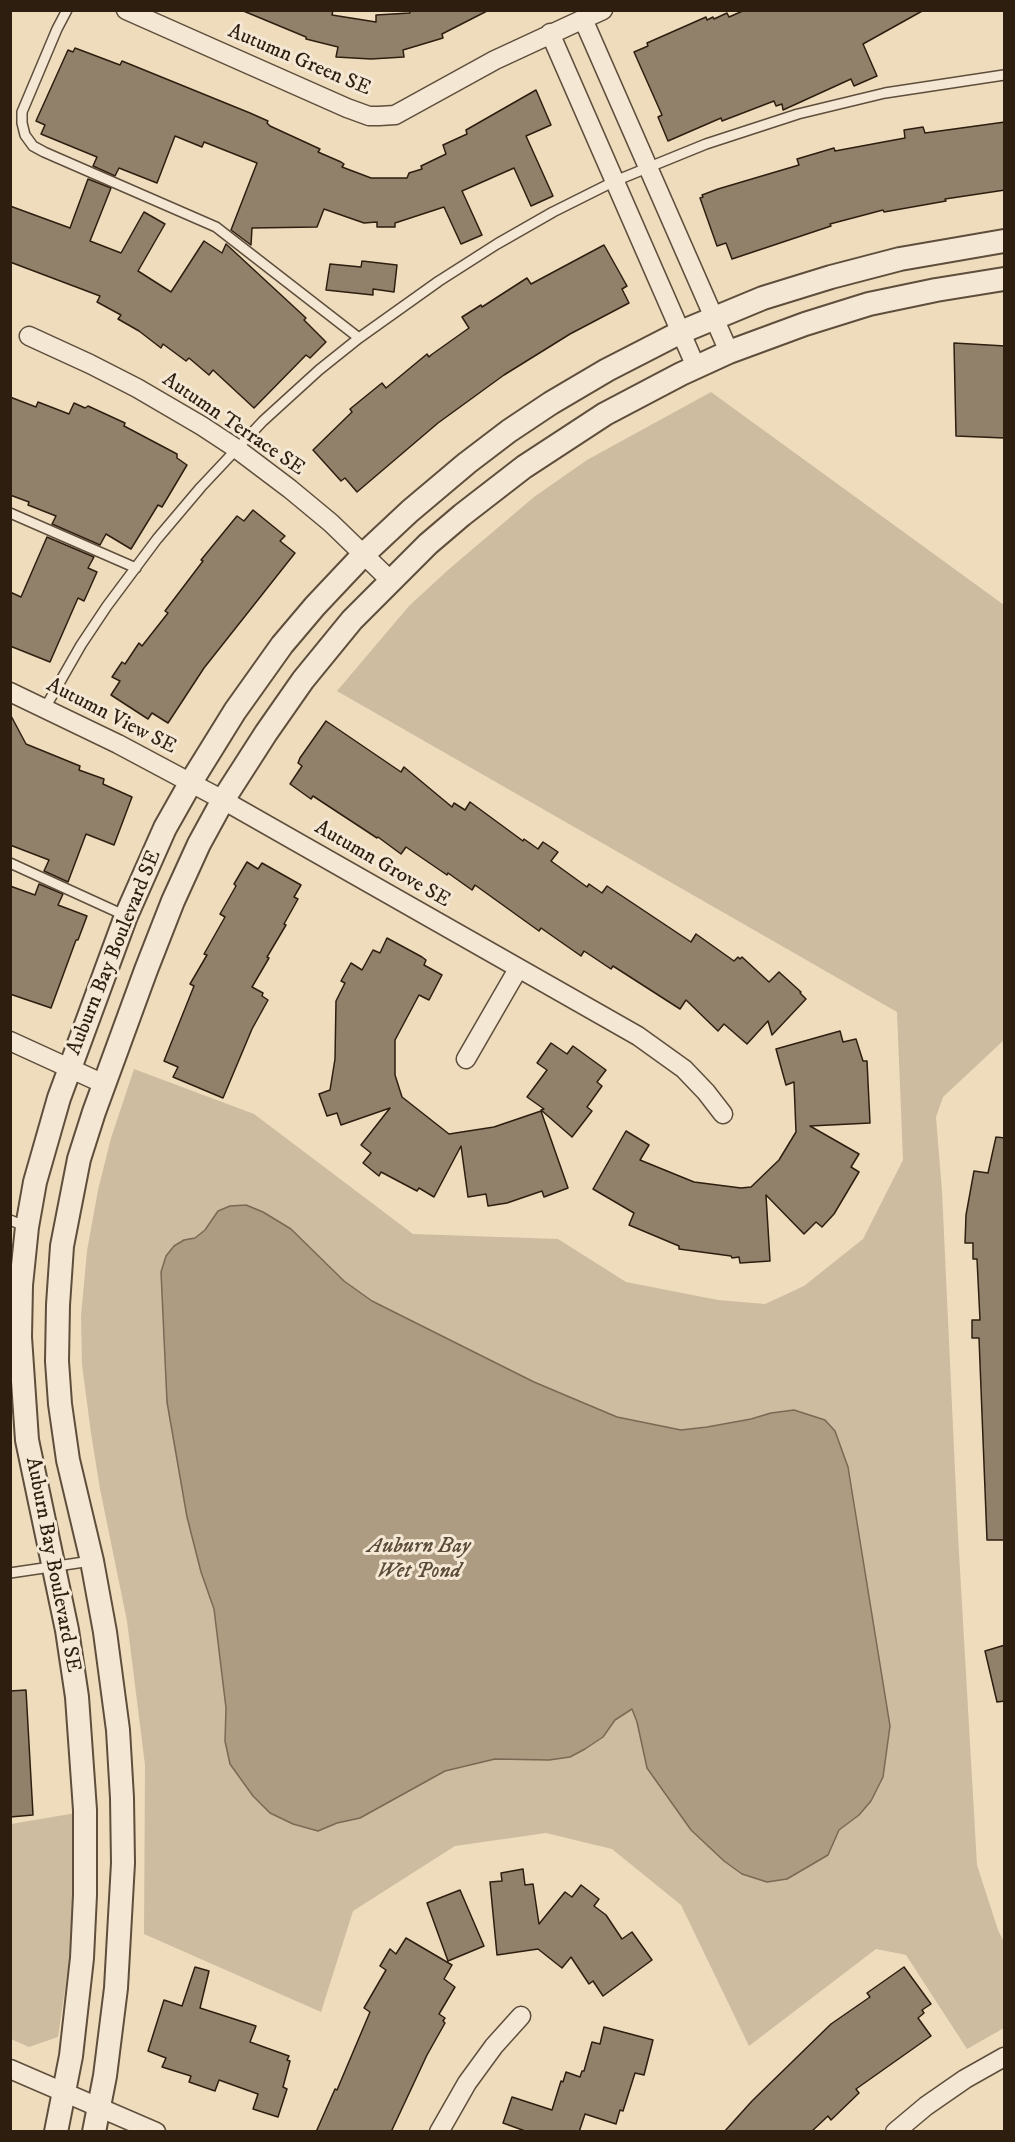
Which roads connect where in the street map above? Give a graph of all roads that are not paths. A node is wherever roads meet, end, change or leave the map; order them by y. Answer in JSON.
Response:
{"nodes":[{"id":1,"x":67,"y":10,"type":"edge"},
{"id":2,"x":126,"y":10,"type":"edge"},
{"id":3,"x":603,"y":10,"type":"edge"},
{"id":4,"x":583,"y":19,"type":"junction"},
{"id":5,"x":550,"y":33,"type":"junction"},
{"id":6,"x":1005,"y":75,"type":"edge"},
{"id":7,"x":647,"y":168,"type":"junction"},
{"id":8,"x":615,"y":181,"type":"junction"},
{"id":9,"x":1005,"y":241,"type":"edge"},
{"id":10,"x":1005,"y":279,"type":"edge"},
{"id":11,"x":714,"y":319,"type":"junction"},
{"id":12,"x":681,"y":332,"type":"junction"},
{"id":13,"x":29,"y":336,"type":"dead end"},
{"id":14,"x":359,"y":338,"type":"junction"},
{"id":15,"x":729,"y":352,"type":"junction"},
{"id":16,"x":696,"y":367,"type":"junction"},
{"id":17,"x":237,"y":449,"type":"junction"},
{"id":18,"x":10,"y":513,"type":"edge"},
{"id":19,"x":364,"y":554,"type":"junction"},
{"id":20,"x":136,"y":568,"type":"junction"},
{"id":21,"x":391,"y":581,"type":"junction"},
{"id":22,"x":10,"y":692,"type":"edge"},
{"id":23,"x":45,"y":708,"type":"junction"},
{"id":24,"x":191,"y":782,"type":"junction"},
{"id":25,"x":223,"y":800,"type":"junction"},
{"id":26,"x":10,"y":863,"type":"edge"},
{"id":27,"x":126,"y":916,"type":"junction"},
{"id":28,"x":518,"y":969,"type":"junction"},
{"id":29,"x":10,"y":1041,"type":"edge"},
{"id":30,"x":466,"y":1059,"type":"dead end"},
{"id":31,"x":69,"y":1068,"type":"junction"},
{"id":32,"x":104,"y":1084,"type":"junction"},
{"id":33,"x":723,"y":1114,"type":"dead end"},
{"id":34,"x":19,"y":1223,"type":"edge"},
{"id":35,"x":92,"y":1561,"type":"junction"},
{"id":36,"x":55,"y":1567,"type":"junction"},
{"id":37,"x":10,"y":1574,"type":"edge"},
{"id":38,"x":520,"y":2016,"type":"dead end"},
{"id":39,"x":1003,"y":2062,"type":"edge"},
{"id":40,"x":10,"y":2068,"type":"edge"},
{"id":41,"x":64,"y":2092,"type":"junction"},
{"id":42,"x":99,"y":2107,"type":"junction"},
{"id":43,"x":56,"y":2132,"type":"edge"},
{"id":44,"x":94,"y":2132,"type":"edge"},
{"id":45,"x":156,"y":2132,"type":"edge"},
{"id":46,"x":440,"y":2132,"type":"edge"},
{"id":47,"x":895,"y":2132,"type":"edge"}],
"edges":[{"from":1,"to":14,"type":"lane"},
{"from":2,"to":5,"type":"street","name":"Autumn Green SE"},
{"from":3,"to":4,"type":"street","name":"Autumn Green SE"},
{"from":4,"to":5,"type":"street","name":"Autumn Green SE"},
{"from":4,"to":7,"type":"street"},
{"from":5,"to":8,"type":"street"},
{"from":6,"to":7,"type":"lane"},
{"from":7,"to":8,"type":"lane"},
{"from":7,"to":11,"type":"street"},
{"from":8,"to":12,"type":"street"},
{"from":8,"to":14,"type":"lane"},
{"from":9,"to":11,"type":"street","name":"Auburn Bay Boulevard SE"},
{"from":10,"to":15,"type":"street","name":"Auburn Bay Boulevard SE"},
{"from":11,"to":12,"type":"street","name":"Auburn Bay Boulevard SE"},
{"from":11,"to":15,"type":"street"},
{"from":12,"to":16,"type":"street"},
{"from":12,"to":19,"type":"street","name":"Auburn Bay Boulevard SE"},
{"from":13,"to":17,"type":"street","name":"Autumn Terrace SE"},
{"from":14,"to":17,"type":"lane"},
{"from":15,"to":16,"type":"street","name":"Auburn Bay Boulevard SE"},
{"from":16,"to":21,"type":"street","name":"Auburn Bay Boulevard SE"},
{"from":17,"to":19,"type":"street","name":"Autumn Terrace SE"},
{"from":17,"to":20,"type":"lane"},
{"from":18,"to":20,"type":"lane"},
{"from":19,"to":21,"type":"street","name":"Autumn Terrace SE"},
{"from":19,"to":24,"type":"street","name":"Auburn Bay Boulevard SE"},
{"from":20,"to":23,"type":"lane"},
{"from":21,"to":25,"type":"street","name":"Auburn Bay Boulevard SE"},
{"from":22,"to":23,"type":"street","name":"Autumn View SE"},
{"from":23,"to":24,"type":"street","name":"Autumn View SE"},
{"from":24,"to":25,"type":"street","name":"Autumn View SE"},
{"from":24,"to":27,"type":"street","name":"Auburn Bay Boulevard SE"},
{"from":25,"to":28,"type":"street","name":"Autumn Grove SE"},
{"from":25,"to":32,"type":"street","name":"Auburn Bay Boulevard SE"},
{"from":26,"to":27,"type":"lane"},
{"from":27,"to":31,"type":"street","name":"Auburn Bay Boulevard SE"},
{"from":28,"to":30,"type":"street"},
{"from":28,"to":33,"type":"street","name":"Autumn Grove SE"},
{"from":29,"to":31,"type":"street"},
{"from":31,"to":32,"type":"street"},
{"from":31,"to":34,"type":"street","name":"Auburn Bay Boulevard SE"},
{"from":32,"to":35,"type":"street","name":"Auburn Bay Boulevard SE"},
{"from":34,"to":36,"type":"street","name":"Auburn Bay Boulevard SE"},
{"from":35,"to":36,"type":"lane"},
{"from":35,"to":42,"type":"street","name":"Auburn Bay Boulevard SE"},
{"from":36,"to":37,"type":"lane"},
{"from":36,"to":41,"type":"street","name":"Auburn Bay Boulevard SE"},
{"from":38,"to":46,"type":"street"},
{"from":39,"to":47,"type":"street"},
{"from":40,"to":41,"type":"street"},
{"from":41,"to":42,"type":"street"},
{"from":41,"to":43,"type":"street","name":"Auburn Bay Boulevard SE"},
{"from":42,"to":44,"type":"street","name":"Auburn Bay Boulevard SE"},
{"from":42,"to":45,"type":"street"}]}
